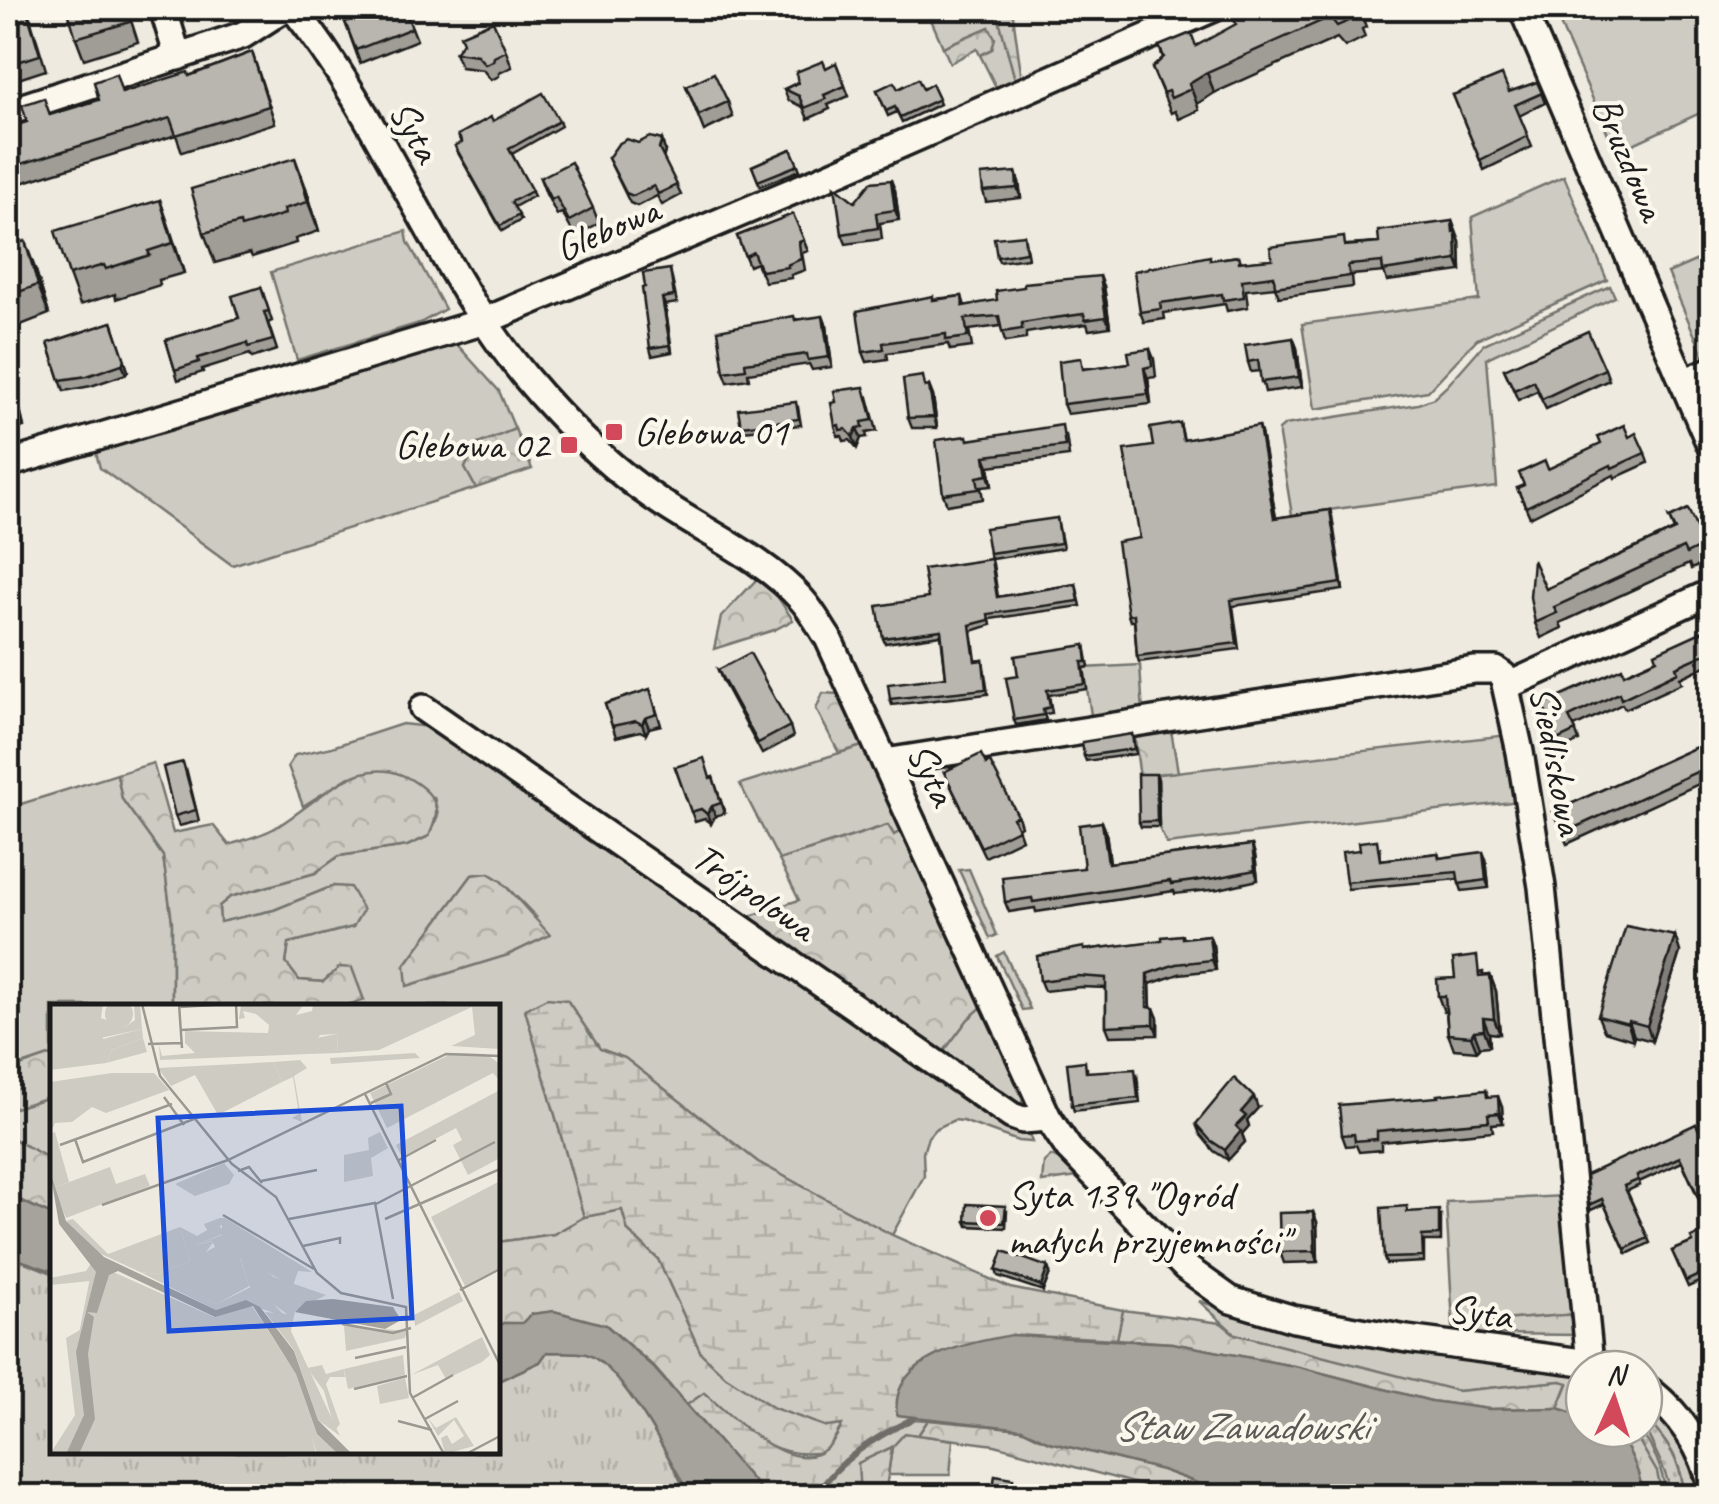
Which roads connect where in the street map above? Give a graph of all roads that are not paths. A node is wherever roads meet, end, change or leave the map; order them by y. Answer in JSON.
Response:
{"nodes":[{"id":1,"x":162,"y":8,"type":"edge"},
{"id":2,"x":285,"y":8,"type":"edge"},
{"id":3,"x":293,"y":8,"type":"edge"},
{"id":4,"x":1214,"y":8,"type":"edge"},
{"id":5,"x":1522,"y":8,"type":"edge"},
{"id":6,"x":178,"y":56,"type":"junction"},
{"id":7,"x":8,"y":112,"type":"edge"},
{"id":8,"x":482,"y":322,"type":"junction"},
{"id":9,"x":1712,"y":370,"type":"edge"},
{"id":10,"x":1683,"y":382,"type":"junction"},
{"id":11,"x":1712,"y":449,"type":"edge"},
{"id":12,"x":8,"y":464,"type":"edge"},
{"id":13,"x":1712,"y":592,"type":"edge"},
{"id":14,"x":1507,"y":686,"type":"junction"},
{"id":15,"x":423,"y":708,"type":"dead end"},
{"id":16,"x":885,"y":762,"type":"junction"},
{"id":17,"x":1048,"y":1118,"type":"junction"},
{"id":18,"x":1599,"y":1349,"type":"edge"},
{"id":19,"x":1564,"y":1361,"type":"edge"},
{"id":20,"x":1664,"y":1402,"type":"edge"},
{"id":21,"x":1712,"y":1490,"type":"edge"}],
"edges":[{"from":1,"to":6,"type":"street"},
{"from":2,"to":6,"type":"street"},
{"from":3,"to":8,"type":"street","name":"Syta"},
{"from":4,"to":8,"type":"street","name":"Glebowa"},
{"from":5,"to":10,"type":"street","name":"Bruzdowa"},
{"from":6,"to":7,"type":"street"},
{"from":8,"to":12,"type":"street","name":"Glebowa"},
{"from":8,"to":16,"type":"street","name":"Syta"},
{"from":9,"to":10,"type":"street"},
{"from":10,"to":11,"type":"street","name":"Bruzdowa"},
{"from":13,"to":14,"type":"street"},
{"from":14,"to":16,"type":"street","name":"Siedliskowa"},
{"from":14,"to":18,"type":"street","name":"Siedliskowa"},
{"from":15,"to":17,"type":"street","name":"Trójpolowa"},
{"from":16,"to":17,"type":"street","name":"Syta"},
{"from":17,"to":19,"type":"street","name":"Syta"},
{"from":20,"to":21,"type":"street"}]}
